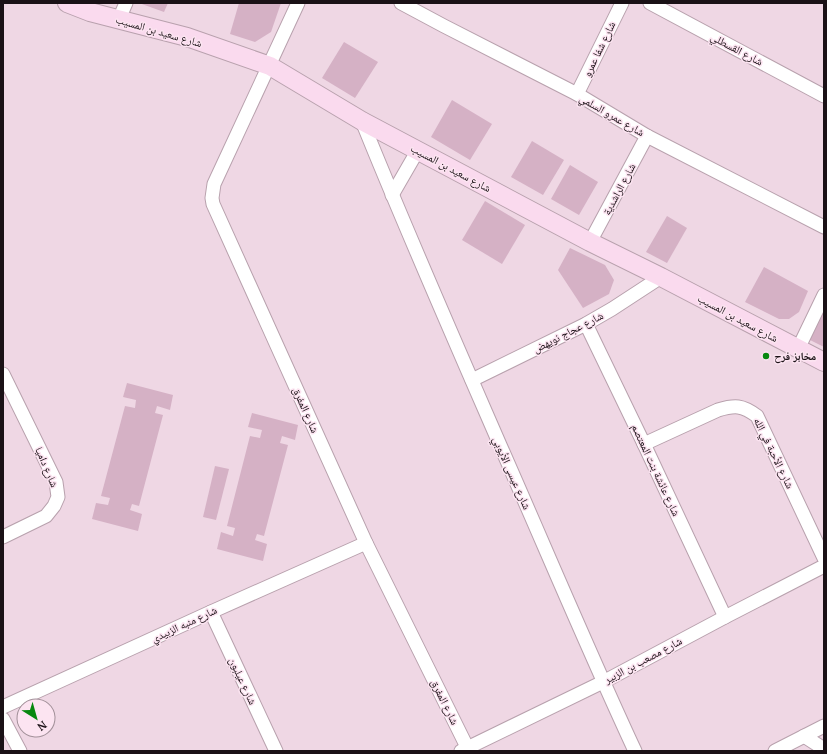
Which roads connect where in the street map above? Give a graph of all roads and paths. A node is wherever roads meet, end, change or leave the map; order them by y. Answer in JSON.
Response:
{"nodes":[{"id":1,"x":68,"y":3,"type":"edge"},
{"id":2,"x":298,"y":3,"type":"edge"},
{"id":3,"x":401,"y":3,"type":"edge"},
{"id":4,"x":622,"y":3,"type":"edge"},
{"id":5,"x":650,"y":3,"type":"edge"},
{"id":6,"x":122,"y":11,"type":"edge"},
{"id":7,"x":270,"y":66,"type":"junction"},
{"id":8,"x":577,"y":94,"type":"junction"},
{"id":9,"x":824,"y":96,"type":"edge"},
{"id":10,"x":362,"y":121,"type":"junction"},
{"id":11,"x":647,"y":136,"type":"junction"},
{"id":12,"x":418,"y":150,"type":"junction"},
{"id":13,"x":392,"y":195,"type":"junction"},
{"id":14,"x":824,"y":227,"type":"edge"},
{"id":15,"x":590,"y":242,"type":"junction"},
{"id":16,"x":661,"y":277,"type":"junction"},
{"id":17,"x":824,"y":295,"type":"edge"},
{"id":18,"x":586,"y":324,"type":"junction"},
{"id":19,"x":798,"y":349,"type":"junction"},
{"id":20,"x":824,"y":362,"type":"edge"},
{"id":21,"x":3,"y":374,"type":"edge"},
{"id":22,"x":472,"y":380,"type":"junction"},
{"id":23,"x":644,"y":444,"type":"junction"},
{"id":24,"x":3,"y":537,"type":"edge"},
{"id":25,"x":366,"y":542,"type":"junction"},
{"id":26,"x":824,"y":558,"type":"edge"},
{"id":27,"x":824,"y":566,"type":"edge"},
{"id":28,"x":210,"y":612,"type":"junction"},
{"id":29,"x":725,"y":617,"type":"junction"},
{"id":30,"x":603,"y":682,"type":"junction"},
{"id":31,"x":3,"y":707,"type":"edge"},
{"id":32,"x":3,"y":719,"type":"edge"},
{"id":33,"x":824,"y":726,"type":"edge"},
{"id":34,"x":804,"y":736,"type":"junction"},
{"id":35,"x":824,"y":749,"type":"edge"},
{"id":36,"x":465,"y":750,"type":"edge"},
{"id":37,"x":20,"y":751,"type":"edge"},
{"id":38,"x":276,"y":751,"type":"edge"},
{"id":39,"x":635,"y":751,"type":"edge"},
{"id":40,"x":775,"y":751,"type":"edge"}],
"edges":[{"from":1,"to":6,"type":"street","name":"شارع سعيد بن المسيب"},
{"from":2,"to":7,"type":"street","name":"شارع المفرق"},
{"from":3,"to":8,"type":"street","name":"شارع عمرو السلمي"},
{"from":4,"to":8,"type":"street","name":"شارع شفا عمرو"},
{"from":5,"to":9,"type":"street","name":"شارع القسطلي"},
{"from":6,"to":7,"type":"street","name":"شارع سعيد بن المسيب"},
{"from":7,"to":10,"type":"street","name":"شارع سعيد بن المسيب"},
{"from":7,"to":25,"type":"street","name":"شارع المفرق"},
{"from":8,"to":11,"type":"street","name":"شارع عمرو السلمي"},
{"from":10,"to":12,"type":"street","name":"شارع سعيد بن المسيب"},
{"from":10,"to":13,"type":"street","name":"شارع عيسى الأيوبي"},
{"from":11,"to":14,"type":"street","name":"شارع عمرو السلمي"},
{"from":11,"to":15,"type":"street","name":"شارع الراشدية"},
{"from":12,"to":13,"type":"street"},
{"from":12,"to":15,"type":"street","name":"شارع سعيد بن المسيب"},
{"from":13,"to":22,"type":"street","name":"شارع عيسى الأيوبي"},
{"from":15,"to":16,"type":"street","name":"شارع سعيد بن المسيب"},
{"from":16,"to":18,"type":"street","name":"شارع عجاج نويهض"},
{"from":16,"to":19,"type":"street","name":"شارع سعيد بن المسيب"},
{"from":17,"to":19,"type":"street"},
{"from":18,"to":22,"type":"street","name":"شارع عجاج نويهض"},
{"from":18,"to":23,"type":"street","name":"شارع عائشة بنت المعتصم"},
{"from":19,"to":20,"type":"street","name":"شارع سعيد بن المسيب"},
{"from":21,"to":24,"type":"street","name":"شارع داميا"},
{"from":22,"to":30,"type":"street","name":"شارع عيسى الأيوبي"},
{"from":23,"to":26,"type":"street","name":"شارع الأحبة في الله"},
{"from":23,"to":29,"type":"street","name":"شارع عائشة بنت المعتصم"},
{"from":25,"to":28,"type":"street","name":"شارع منبه الزبيدي"},
{"from":25,"to":36,"type":"street","name":"شارع المفرق"},
{"from":27,"to":29,"type":"street","name":"شارع مصعب بن الزبير"},
{"from":28,"to":31,"type":"street","name":"شارع منبه الزبيدي"},
{"from":28,"to":38,"type":"street","name":"شارع عيلبون"},
{"from":29,"to":30,"type":"street","name":"شارع مصعب بن الزبير"},
{"from":30,"to":36,"type":"street","name":"شارع مصعب بن الزبير"},
{"from":30,"to":39,"type":"street","name":"شارع عيسى الأيوبي"},
{"from":32,"to":37,"type":"street"},
{"from":33,"to":34,"type":"street"},
{"from":34,"to":35,"type":"street"},
{"from":34,"to":40,"type":"street"}]}
